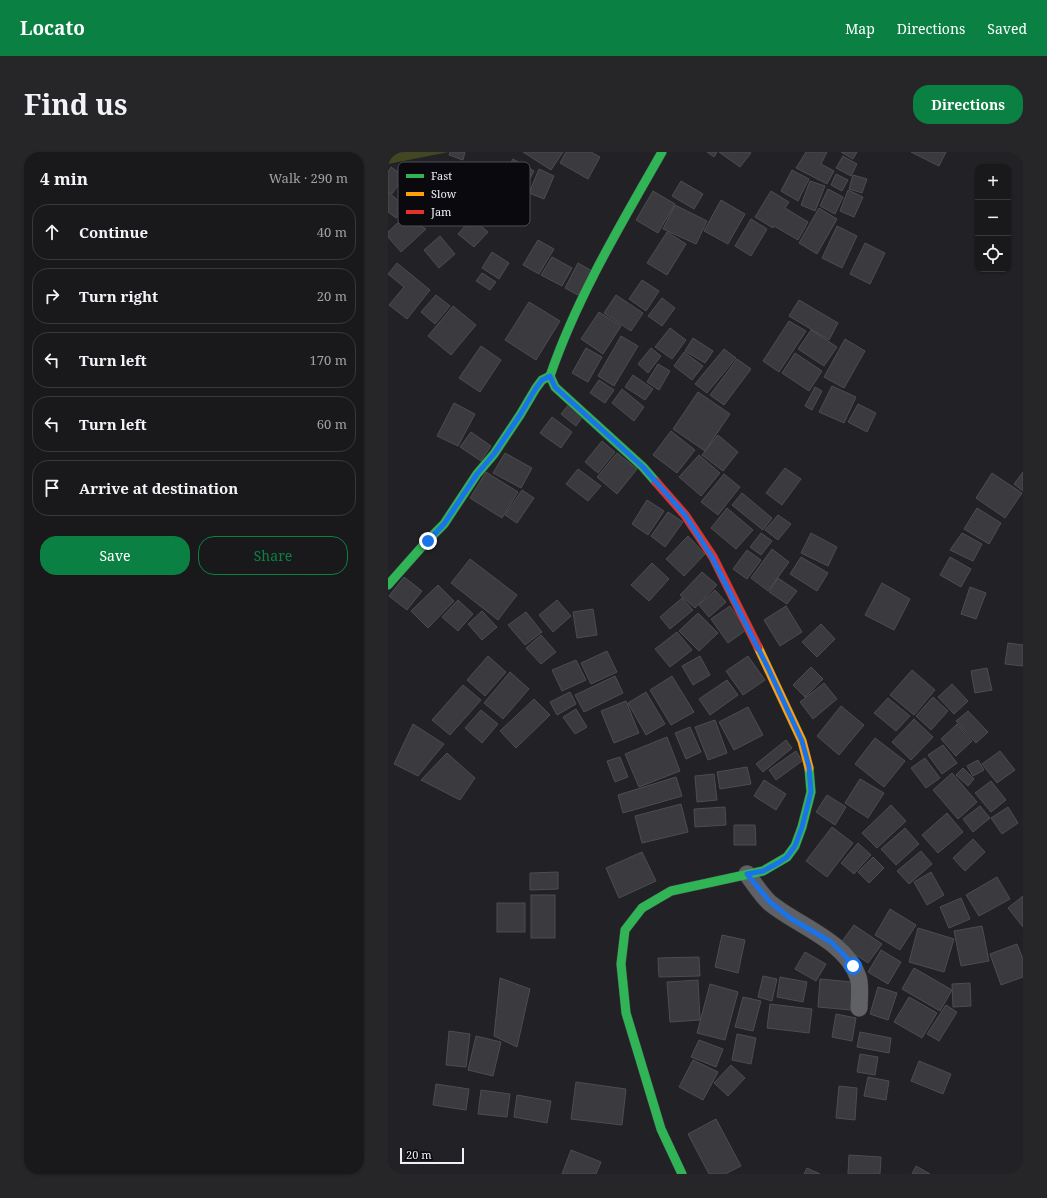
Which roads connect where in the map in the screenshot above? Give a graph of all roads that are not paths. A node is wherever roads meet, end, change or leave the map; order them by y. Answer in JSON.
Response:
{"nodes":[{"id":1,"x":662,"y":152,"type":"edge"},
{"id":2,"x":550,"y":376,"type":"junction"},
{"id":3,"x":388,"y":585,"type":"edge"},
{"id":4,"x":747,"y":874,"type":"junction"},
{"id":5,"x":858,"y":1008,"type":"dead end"},
{"id":6,"x":682,"y":1174,"type":"edge"}],
"edges":[{"from":1,"to":2,"type":"street"},
{"from":2,"to":3,"type":"street"},
{"from":2,"to":4,"type":"street"},
{"from":4,"to":5,"type":"street"},
{"from":4,"to":6,"type":"street"}]}
